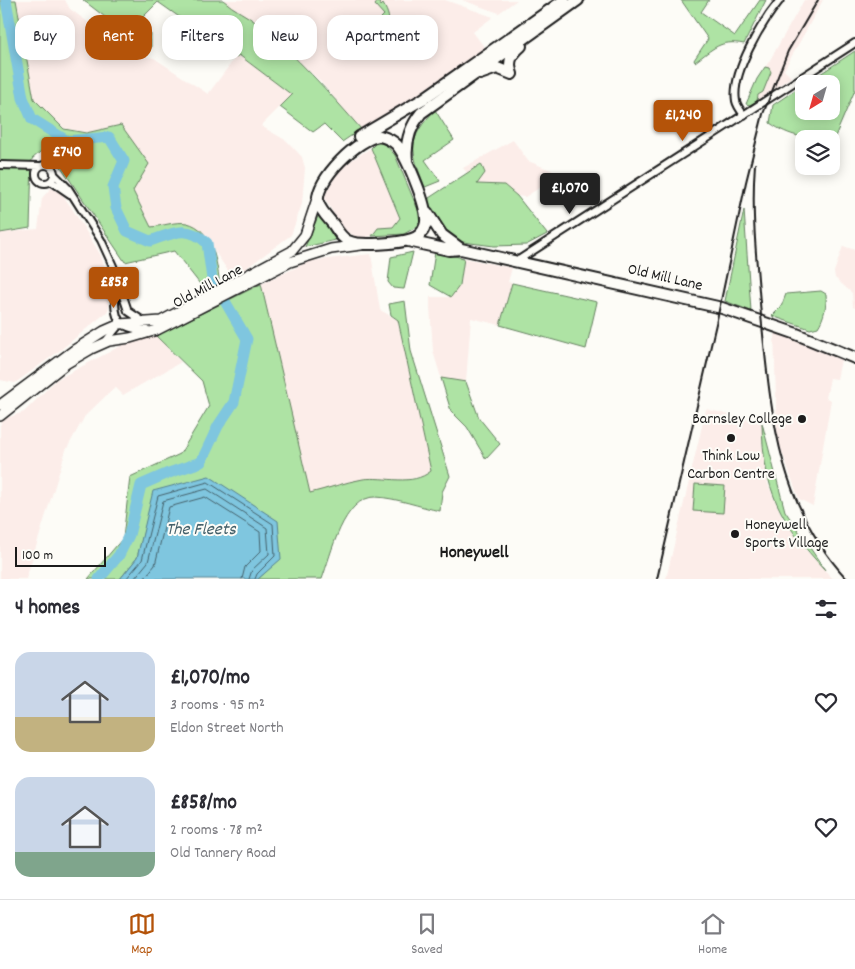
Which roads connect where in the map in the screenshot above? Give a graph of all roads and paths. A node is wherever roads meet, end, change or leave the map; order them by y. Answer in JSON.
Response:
{"nodes":[{"id":1,"x":564,"y":0,"type":"edge"},
{"id":2,"x":578,"y":0,"type":"edge"},
{"id":3,"x":780,"y":0,"type":"edge"},
{"id":4,"x":546,"y":23,"type":"junction"},
{"id":5,"x":855,"y":43,"type":"edge"},
{"id":6,"x":459,"y":85,"type":"junction"},
{"id":7,"x":744,"y":115,"type":"junction"},
{"id":8,"x":1,"y":165,"type":"edge"},
{"id":9,"x":408,"y":165,"type":"junction"},
{"id":10,"x":20,"y":166,"type":"junction"},
{"id":11,"x":40,"y":166,"type":"junction"},
{"id":12,"x":36,"y":174,"type":"junction"},
{"id":13,"x":54,"y":174,"type":"junction"},
{"id":14,"x":328,"y":174,"type":"junction"},
{"id":15,"x":51,"y":181,"type":"junction"},
{"id":16,"x":70,"y":195,"type":"junction"},
{"id":17,"x":318,"y":196,"type":"junction"},
{"id":18,"x":427,"y":212,"type":"junction"},
{"id":19,"x":405,"y":240,"type":"junction"},
{"id":20,"x":361,"y":245,"type":"junction"},
{"id":21,"x":461,"y":249,"type":"junction"},
{"id":22,"x":517,"y":261,"type":"junction"},
{"id":23,"x":113,"y":266,"type":"junction"},
{"id":24,"x":223,"y":292,"type":"junction"},
{"id":25,"x":212,"y":298,"type":"junction"},
{"id":26,"x":124,"y":304,"type":"junction"},
{"id":27,"x":120,"y":322,"type":"junction"},
{"id":28,"x":149,"y":324,"type":"junction"},
{"id":29,"x":157,"y":330,"type":"junction"},
{"id":30,"x":104,"y":343,"type":"junction"},
{"id":31,"x":855,"y":358,"type":"edge"},
{"id":32,"x":0,"y":405,"type":"edge"},
{"id":33,"x":0,"y":416,"type":"edge"}],
"edges":[{"from":1,"to":14,"type":"highway"},
{"from":2,"to":4,"type":"highway"},
{"from":3,"to":7,"type":"street"},
{"from":4,"to":6,"type":"highway"},
{"from":4,"to":6,"type":"highway"},
{"from":5,"to":7,"type":"street"},
{"from":6,"to":9,"type":"highway"},
{"from":7,"to":22,"type":"street"},
{"from":8,"to":10,"type":"street"},
{"from":9,"to":14,"type":"highway"},
{"from":9,"to":18,"type":"highway"},
{"from":10,"to":11,"type":"street"},
{"from":10,"to":12,"type":"street"},
{"from":11,"to":12,"type":"street"},
{"from":11,"to":13,"type":"street"},
{"from":12,"to":15,"type":"street"},
{"from":13,"to":15,"type":"street"},
{"from":13,"to":16,"type":"street"},
{"from":14,"to":17,"type":"highway"},
{"from":15,"to":16,"type":"street"},
{"from":16,"to":23,"type":"street"},
{"from":17,"to":20,"type":"highway"},
{"from":17,"to":24,"type":"main road","name":"Old Mill Lane"},
{"from":18,"to":19,"type":"highway"},
{"from":18,"to":21,"type":"highway","name":"Old Mill Lane"},
{"from":19,"to":20,"type":"highway"},
{"from":19,"to":21,"type":"highway","name":"Old Mill Lane"},
{"from":20,"to":24,"type":"main road","name":"Old Mill Lane"},
{"from":21,"to":22,"type":"highway","name":"Old Mill Lane"},
{"from":22,"to":31,"type":"highway","name":"Old Mill Lane"},
{"from":23,"to":26,"type":"street"},
{"from":23,"to":27,"type":"street"},
{"from":24,"to":25,"type":"main road","name":"Old Mill Lane"},
{"from":25,"to":28,"type":"main road","name":"Old Mill Lane"},
{"from":25,"to":29,"type":"main road","name":"Old Mill Lane"},
{"from":26,"to":27,"type":"street"},
{"from":26,"to":28,"type":"street"},
{"from":27,"to":28,"type":"main road","name":"Old Mill Lane"},
{"from":27,"to":29,"type":"street"},
{"from":27,"to":30,"type":"street"},
{"from":27,"to":32,"type":"main road","name":"Old Mill Lane"},
{"from":29,"to":30,"type":"main road","name":"Old Mill Lane"},
{"from":30,"to":33,"type":"main road","name":"Old Mill Lane"}]}
